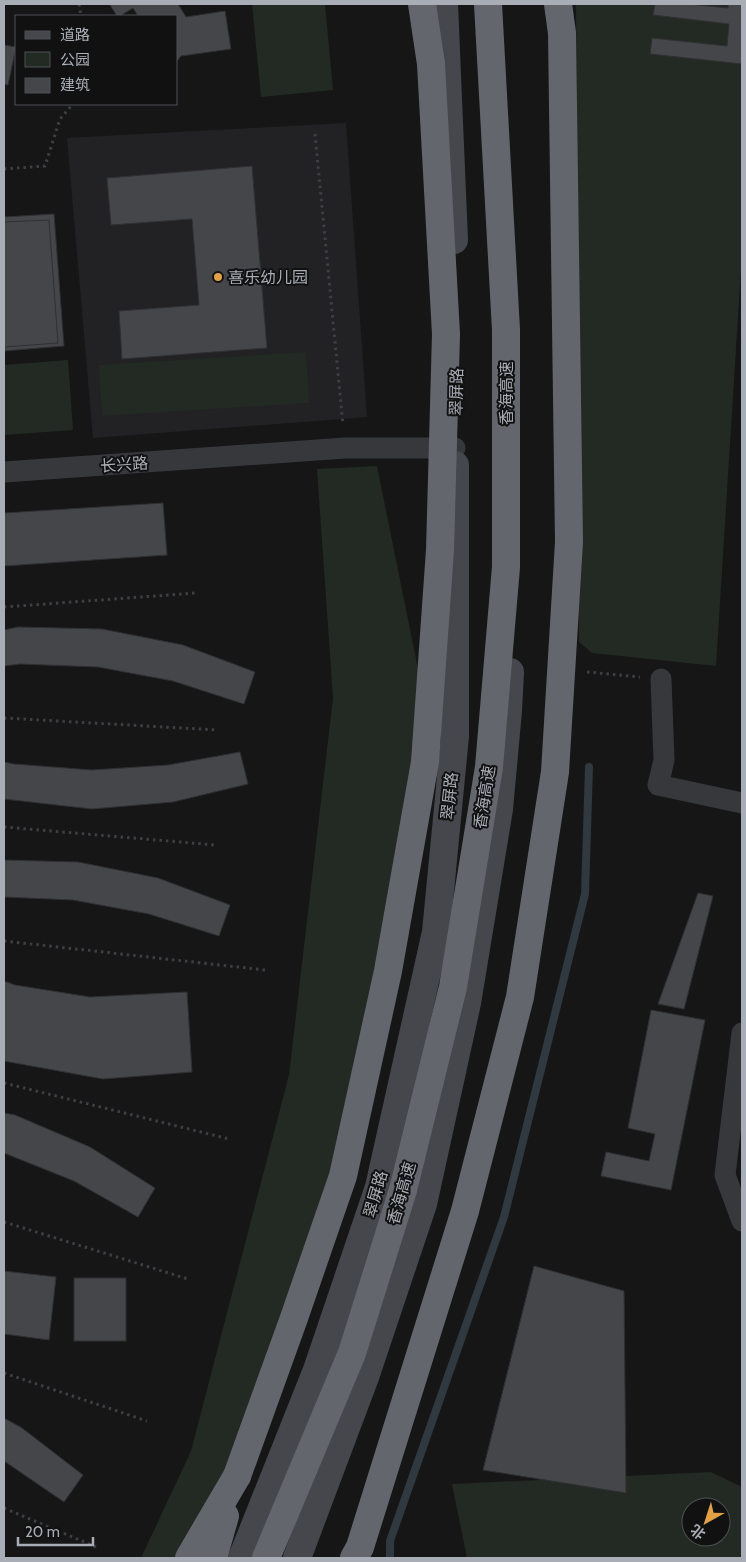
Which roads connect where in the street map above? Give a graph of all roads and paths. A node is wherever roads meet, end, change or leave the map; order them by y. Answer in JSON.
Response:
{"nodes":[{"id":1,"x":422,"y":4,"type":"edge"},
{"id":2,"x":431,"y":4,"type":"edge"},
{"id":3,"x":444,"y":4,"type":"edge"},
{"id":4,"x":488,"y":4,"type":"edge"},
{"id":5,"x":501,"y":4,"type":"edge"},
{"id":6,"x":558,"y":4,"type":"edge"},
{"id":7,"x":566,"y":4,"type":"edge"},
{"id":8,"x":562,"y":33,"type":"junction"},
{"id":9,"x":431,"y":64,"type":"junction"},
{"id":10,"x":72,"y":105,"type":"edge"},
{"id":11,"x":315,"y":134,"type":"dead end"},
{"id":12,"x":4,"y":169,"type":"edge"},
{"id":13,"x":345,"y":448,"type":"junction"},
{"id":14,"x":455,"y":448,"type":"junction"},
{"id":15,"x":4,"y":472,"type":"edge"},
{"id":16,"x":196,"y":593,"type":"dead end"},
{"id":17,"x":4,"y":607,"type":"edge"},
{"id":18,"x":582,"y":671,"type":"dead end"},
{"id":19,"x":661,"y":679,"type":"joint"},
{"id":20,"x":4,"y":718,"type":"edge"},
{"id":21,"x":217,"y":730,"type":"dead end"},
{"id":22,"x":742,"y":803,"type":"edge"},
{"id":23,"x":4,"y":827,"type":"edge"},
{"id":24,"x":215,"y":845,"type":"dead end"},
{"id":25,"x":4,"y":941,"type":"edge"},
{"id":26,"x":265,"y":970,"type":"dead end"},
{"id":27,"x":742,"y":1033,"type":"edge"},
{"id":28,"x":4,"y":1084,"type":"edge"},
{"id":29,"x":229,"y":1139,"type":"dead end"},
{"id":30,"x":742,"y":1221,"type":"edge"},
{"id":31,"x":4,"y":1222,"type":"edge"},
{"id":32,"x":188,"y":1280,"type":"dead end"},
{"id":33,"x":4,"y":1373,"type":"edge"},
{"id":34,"x":147,"y":1421,"type":"dead end"},
{"id":35,"x":236,"y":1476,"type":"junction"},
{"id":36,"x":4,"y":1508,"type":"edge"},
{"id":37,"x":96,"y":1547,"type":"dead end"},
{"id":38,"x":356,"y":1554,"type":"edge"},
{"id":39,"x":189,"y":1558,"type":"edge"},
{"id":40,"x":213,"y":1558,"type":"edge"},
{"id":41,"x":242,"y":1558,"type":"edge"},
{"id":42,"x":266,"y":1558,"type":"edge"},
{"id":43,"x":297,"y":1558,"type":"edge"}],
"edges":[{"from":1,"to":9,"type":"highway"},
{"from":2,"to":9,"type":"highway"},
{"from":3,"to":14,"type":"main road","name":"翠屏路"},
{"from":4,"to":42,"type":"highway","name":"香海高速","bridge":true},
{"from":5,"to":43,"type":"main road"},
{"from":6,"to":8,"type":"highway"},
{"from":7,"to":8,"type":"highway"},
{"from":8,"to":38,"type":"highway"},
{"from":9,"to":35,"type":"highway","bridge":true},
{"from":10,"to":12,"type":"path"},
{"from":11,"to":13,"type":"path"},
{"from":13,"to":14,"type":"street","name":"长兴路"},
{"from":13,"to":15,"type":"street","name":"长兴路"},
{"from":14,"to":41,"type":"main road","name":"翠屏路"},
{"from":16,"to":17,"type":"path"},
{"from":18,"to":19,"type":"path"},
{"from":19,"to":22,"type":"street"},
{"from":20,"to":21,"type":"path"},
{"from":23,"to":24,"type":"path"},
{"from":25,"to":26,"type":"path"},
{"from":27,"to":30,"type":"street"},
{"from":28,"to":29,"type":"path"},
{"from":31,"to":32,"type":"path"},
{"from":33,"to":34,"type":"path"},
{"from":35,"to":39,"type":"highway"},
{"from":35,"to":40,"type":"highway"},
{"from":36,"to":37,"type":"path"}]}
